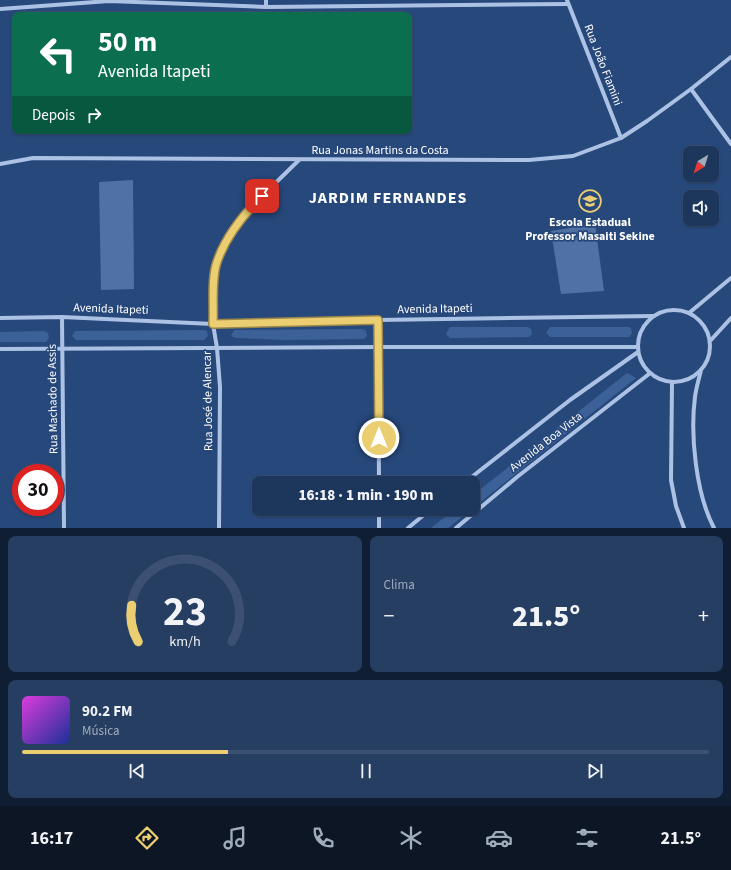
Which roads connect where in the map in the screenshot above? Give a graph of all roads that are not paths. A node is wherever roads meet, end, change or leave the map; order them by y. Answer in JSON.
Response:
{"nodes":[{"id":1,"x":266,"y":0,"type":"edge"},
{"id":2,"x":109,"y":1,"type":"edge"},
{"id":3,"x":567,"y":2,"type":"edge"},
{"id":4,"x":266,"y":7,"type":"junction"},
{"id":5,"x":0,"y":9,"type":"edge"},
{"id":6,"x":731,"y":57,"type":"edge"},
{"id":7,"x":691,"y":89,"type":"junction"},
{"id":8,"x":621,"y":138,"type":"junction"},
{"id":9,"x":731,"y":144,"type":"edge"},
{"id":10,"x":299,"y":160,"type":"junction"},
{"id":11,"x":0,"y":164,"type":"edge"},
{"id":12,"x":731,"y":278,"type":"edge"},
{"id":13,"x":689,"y":313,"type":"junction"},
{"id":14,"x":654,"y":316,"type":"junction"},
{"id":15,"x":62,"y":317,"type":"junction"},
{"id":16,"x":0,"y":318,"type":"edge"},
{"id":17,"x":731,"y":318,"type":"edge"},
{"id":18,"x":378,"y":320,"type":"junction"},
{"id":19,"x":213,"y":324,"type":"junction"},
{"id":20,"x":711,"y":340,"type":"junction"},
{"id":21,"x":379,"y":346,"type":"junction"},
{"id":22,"x":217,"y":348,"type":"junction"},
{"id":23,"x":0,"y":349,"type":"edge"},
{"id":24,"x":63,"y":349,"type":"junction"},
{"id":25,"x":638,"y":350,"type":"junction"},
{"id":26,"x":702,"y":368,"type":"junction"},
{"id":27,"x":649,"y":374,"type":"junction"},
{"id":28,"x":672,"y":383,"type":"junction"},
{"id":29,"x":379,"y":476,"type":"edge"},
{"id":30,"x":473,"y":476,"type":"edge"},
{"id":31,"x":379,"y":516,"type":"edge"},
{"id":32,"x":423,"y":516,"type":"edge"},
{"id":33,"x":64,"y":528,"type":"edge"},
{"id":34,"x":219,"y":528,"type":"edge"},
{"id":35,"x":379,"y":528,"type":"edge"},
{"id":36,"x":408,"y":528,"type":"edge"},
{"id":37,"x":456,"y":528,"type":"edge"},
{"id":38,"x":684,"y":528,"type":"edge"},
{"id":39,"x":714,"y":528,"type":"edge"}],
"edges":[{"from":1,"to":4,"type":"street"},
{"from":2,"to":4,"type":"street"},
{"from":2,"to":5,"type":"street"},
{"from":3,"to":4,"type":"street"},
{"from":3,"to":8,"type":"street","name":"Rua João Fiamini"},
{"from":6,"to":7,"type":"street","name":"Rua Jonas Martins da Costa"},
{"from":7,"to":8,"type":"street","name":"Rua Jonas Martins da Costa"},
{"from":7,"to":9,"type":"street"},
{"from":8,"to":10,"type":"street","name":"Rua Jonas Martins da Costa"},
{"from":10,"to":11,"type":"street","name":"Rua Jonas Martins da Costa"},
{"from":10,"to":19,"type":"street","name":"Rua José de Alencar"},
{"from":12,"to":13,"type":"street"},
{"from":13,"to":14,"type":"street"},
{"from":13,"to":20,"type":"street"},
{"from":14,"to":18,"type":"street","name":"Avenida Itapeti"},
{"from":14,"to":25,"type":"street"},
{"from":15,"to":16,"type":"street","name":"Avenida Itapeti"},
{"from":15,"to":19,"type":"street","name":"Avenida Itapeti"},
{"from":15,"to":24,"type":"street","name":"Rua Machado de Assis"},
{"from":17,"to":20,"type":"street"},
{"from":18,"to":19,"type":"street","name":"Avenida Itapeti"},
{"from":18,"to":21,"type":"street"},
{"from":19,"to":22,"type":"street","name":"Rua José de Alencar"},
{"from":20,"to":26,"type":"street"},
{"from":21,"to":22,"type":"street"},
{"from":21,"to":25,"type":"street"},
{"from":21,"to":29,"type":"street"},
{"from":22,"to":24,"type":"street"},
{"from":22,"to":34,"type":"street","name":"Rua José de Alencar"},
{"from":23,"to":24,"type":"street"},
{"from":24,"to":33,"type":"street","name":"Rua Machado de Assis"},
{"from":25,"to":27,"type":"street"},
{"from":25,"to":30,"type":"street","name":"Avenida Boa Vista"},
{"from":26,"to":28,"type":"street"},
{"from":26,"to":39,"type":"street"},
{"from":27,"to":28,"type":"street"},
{"from":27,"to":37,"type":"street","name":"Avenida Boa Vista"},
{"from":28,"to":38,"type":"street"},
{"from":31,"to":35,"type":"street"},
{"from":32,"to":36,"type":"street"}]}
